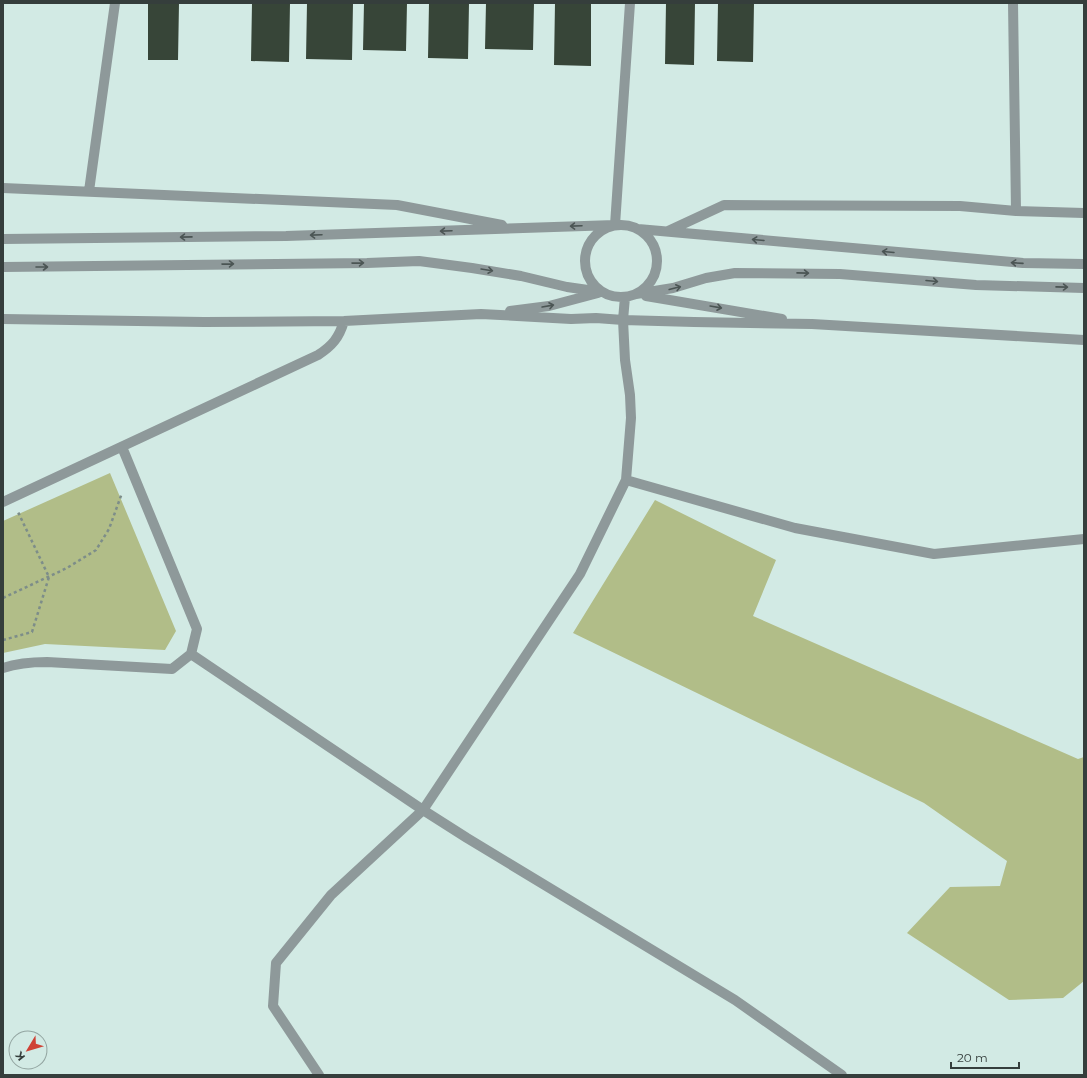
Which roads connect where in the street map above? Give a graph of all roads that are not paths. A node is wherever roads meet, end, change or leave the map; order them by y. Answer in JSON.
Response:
{"nodes":[{"id":1,"x":115,"y":3,"type":"edge"},
{"id":2,"x":630,"y":3,"type":"edge"},
{"id":3,"x":1013,"y":3,"type":"edge"},
{"id":4,"x":3,"y":188,"type":"edge"},
{"id":5,"x":89,"y":191,"type":"junction"},
{"id":6,"x":1016,"y":211,"type":"junction"},
{"id":7,"x":1084,"y":213,"type":"edge"},
{"id":8,"x":615,"y":225,"type":"junction"},
{"id":9,"x":519,"y":228,"type":"junction"},
{"id":10,"x":638,"y":229,"type":"junction"},
{"id":11,"x":667,"y":231,"type":"junction"},
{"id":12,"x":3,"y":239,"type":"edge"},
{"id":13,"x":1084,"y":264,"type":"edge"},
{"id":14,"x":3,"y":267,"type":"edge"},
{"id":15,"x":1084,"y":288,"type":"edge"},
{"id":16,"x":602,"y":292,"type":"junction"},
{"id":17,"x":636,"y":294,"type":"junction"},
{"id":18,"x":625,"y":297,"type":"junction"},
{"id":19,"x":481,"y":314,"type":"junction"},
{"id":20,"x":3,"y":319,"type":"edge"},
{"id":21,"x":623,"y":320,"type":"junction"},
{"id":22,"x":344,"y":322,"type":"junction"},
{"id":23,"x":812,"y":324,"type":"junction"},
{"id":24,"x":1084,"y":340,"type":"edge"},
{"id":25,"x":122,"y":447,"type":"junction"},
{"id":26,"x":626,"y":480,"type":"junction"},
{"id":27,"x":7,"y":501,"type":"edge"},
{"id":28,"x":1084,"y":539,"type":"edge"},
{"id":29,"x":192,"y":654,"type":"junction"},
{"id":30,"x":3,"y":668,"type":"edge"},
{"id":31,"x":423,"y":810,"type":"junction"},
{"id":32,"x":319,"y":1075,"type":"edge"},
{"id":33,"x":842,"y":1075,"type":"edge"}],
"edges":[{"from":1,"to":5,"type":"street"},
{"from":2,"to":8,"type":"street"},
{"from":3,"to":6,"type":"street"},
{"from":4,"to":5,"type":"street"},
{"from":5,"to":9,"type":"street"},
{"from":6,"to":7,"type":"street"},
{"from":6,"to":11,"type":"street"},
{"from":8,"to":9,"type":"street","one_way":true},
{"from":8,"to":10,"type":"street"},
{"from":8,"to":16,"type":"street"},
{"from":9,"to":12,"type":"street","one_way":true},
{"from":10,"to":11,"type":"street"},
{"from":10,"to":17,"type":"street"},
{"from":13,"to":11,"type":"street","one_way":true},
{"from":14,"to":16,"type":"street","one_way":true},
{"from":17,"to":15,"type":"street","one_way":true},
{"from":16,"to":18,"type":"street"},
{"from":19,"to":16,"type":"street","one_way":true},
{"from":17,"to":18,"type":"street"},
{"from":17,"to":23,"type":"street","one_way":true},
{"from":18,"to":21,"type":"street"},
{"from":19,"to":21,"type":"street"},
{"from":19,"to":22,"type":"street"},
{"from":20,"to":22,"type":"street"},
{"from":21,"to":23,"type":"street"},
{"from":21,"to":26,"type":"street"},
{"from":22,"to":25,"type":"street"},
{"from":23,"to":24,"type":"street"},
{"from":25,"to":27,"type":"street"},
{"from":25,"to":29,"type":"street"},
{"from":26,"to":28,"type":"street"},
{"from":26,"to":31,"type":"street"},
{"from":29,"to":30,"type":"street"},
{"from":29,"to":31,"type":"street"},
{"from":31,"to":32,"type":"street"},
{"from":31,"to":33,"type":"street"}]}
